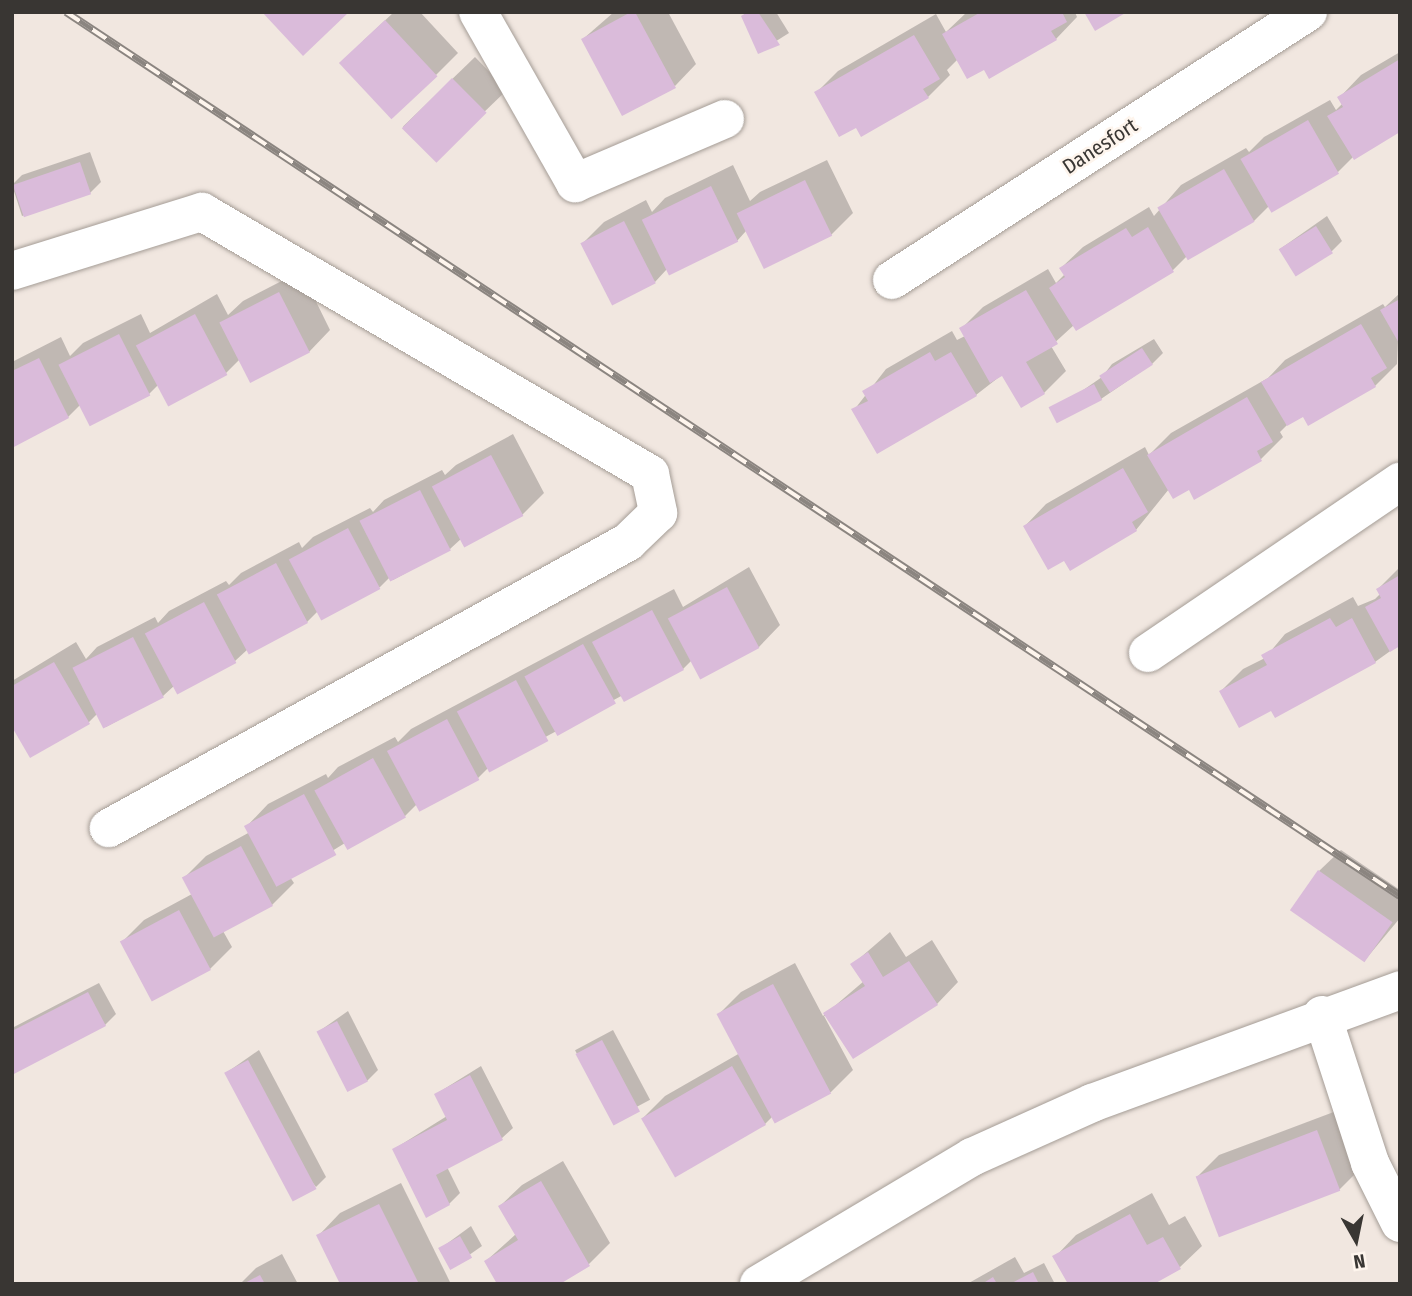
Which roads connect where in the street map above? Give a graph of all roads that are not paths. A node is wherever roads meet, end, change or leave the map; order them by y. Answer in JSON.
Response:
{"nodes":[{"id":1,"x":478,"y":12,"type":"edge"},
{"id":2,"x":1308,"y":12,"type":"edge"},
{"id":3,"x":725,"y":119,"type":"dead end"},
{"id":4,"x":12,"y":271,"type":"edge"},
{"id":5,"x":892,"y":280,"type":"dead end"},
{"id":6,"x":1400,"y":482,"type":"edge"},
{"id":7,"x":1148,"y":653,"type":"dead end"},
{"id":8,"x":109,"y":828,"type":"dead end"},
{"id":9,"x":1400,"y":990,"type":"edge"},
{"id":10,"x":1322,"y":1015,"type":"junction"},
{"id":11,"x":1400,"y":1223,"type":"edge"},
{"id":12,"x":759,"y":1284,"type":"edge"}],
"edges":[{"from":1,"to":3,"type":"street"},
{"from":2,"to":5,"type":"street","name":"Danesfort"},
{"from":4,"to":8,"type":"street"},
{"from":6,"to":7,"type":"street"},
{"from":9,"to":10,"type":"street"},
{"from":10,"to":11,"type":"street"},
{"from":10,"to":12,"type":"street"}]}
